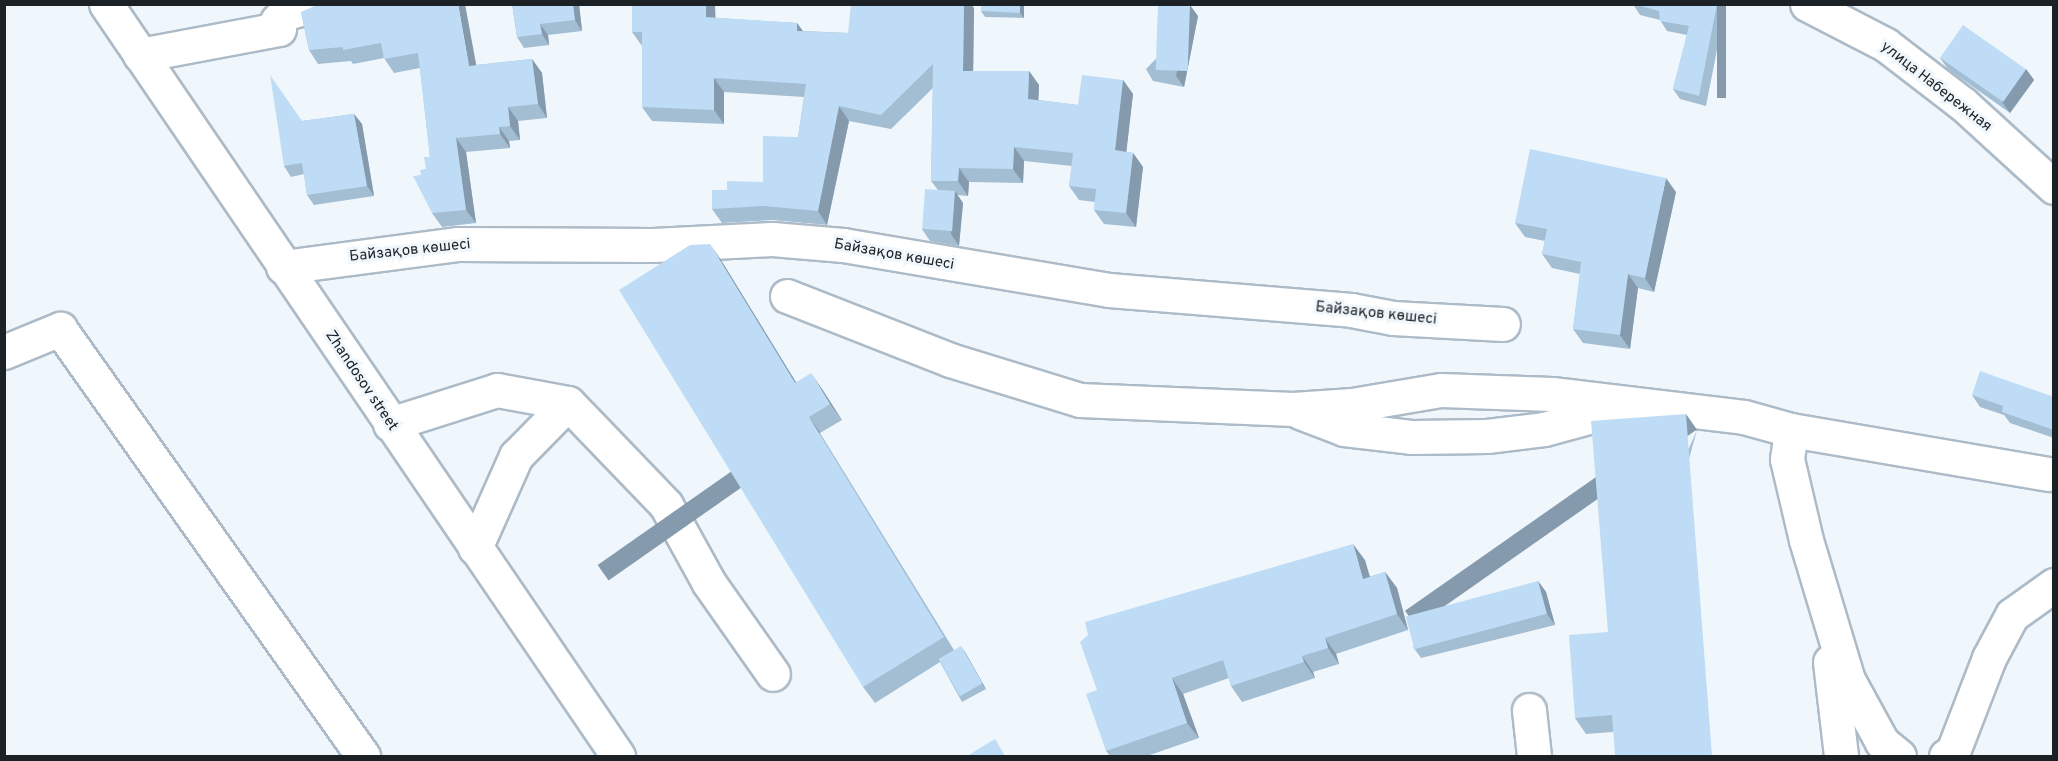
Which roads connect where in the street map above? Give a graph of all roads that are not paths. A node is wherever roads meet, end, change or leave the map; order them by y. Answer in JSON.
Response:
{"nodes":[{"id":1,"x":106,"y":4,"type":"edge"},
{"id":2,"x":318,"y":4,"type":"edge"},
{"id":3,"x":1807,"y":4,"type":"edge"},
{"id":4,"x":140,"y":55,"type":"junction"},
{"id":5,"x":2054,"y":187,"type":"edge"},
{"id":6,"x":283,"y":267,"type":"junction"},
{"id":7,"x":787,"y":296,"type":"dead end"},
{"id":8,"x":1503,"y":324,"type":"dead end"},
{"id":9,"x":4,"y":352,"type":"edge"},
{"id":10,"x":568,"y":403,"type":"junction"},
{"id":11,"x":1631,"y":405,"type":"junction"},
{"id":12,"x":1293,"y":409,"type":"junction"},
{"id":13,"x":390,"y":424,"type":"junction"},
{"id":14,"x":1791,"y":430,"type":"junction"},
{"id":15,"x":2048,"y":474,"type":"dead end"},
{"id":16,"x":475,"y":548,"type":"junction"},
{"id":17,"x":2054,"y":585,"type":"edge"},
{"id":18,"x":1821,"y":598,"type":"junction"},
{"id":19,"x":774,"y":674,"type":"dead end"},
{"id":20,"x":1529,"y":710,"type":"dead end"},
{"id":21,"x":363,"y":756,"type":"edge"},
{"id":22,"x":618,"y":756,"type":"edge"},
{"id":23,"x":1534,"y":756,"type":"edge"},
{"id":24,"x":1841,"y":756,"type":"edge"},
{"id":25,"x":1899,"y":756,"type":"edge"},
{"id":26,"x":1946,"y":756,"type":"edge"}],
"edges":[{"from":1,"to":4,"type":"street","name":"Zhandosov street"},
{"from":2,"to":4,"type":"street"},
{"from":3,"to":5,"type":"street","name":"улица Набережная"},
{"from":4,"to":6,"type":"street","name":"Zhandosov street"},
{"from":6,"to":8,"type":"street","name":"Байзақов көшесі"},
{"from":6,"to":13,"type":"street","name":"Zhandosov street"},
{"from":7,"to":12,"type":"street"},
{"from":9,"to":21,"type":"street"},
{"from":10,"to":13,"type":"street"},
{"from":10,"to":16,"type":"street"},
{"from":10,"to":19,"type":"street"},
{"from":11,"to":12,"type":"street"},
{"from":11,"to":12,"type":"street"},
{"from":11,"to":14,"type":"street"},
{"from":13,"to":16,"type":"street","name":"Zhandosov street"},
{"from":14,"to":15,"type":"street"},
{"from":14,"to":18,"type":"street"},
{"from":16,"to":22,"type":"street","name":"Zhandosov street"},
{"from":17,"to":26,"type":"street"},
{"from":18,"to":24,"type":"street"},
{"from":18,"to":25,"type":"street"},
{"from":20,"to":23,"type":"street"}]}
